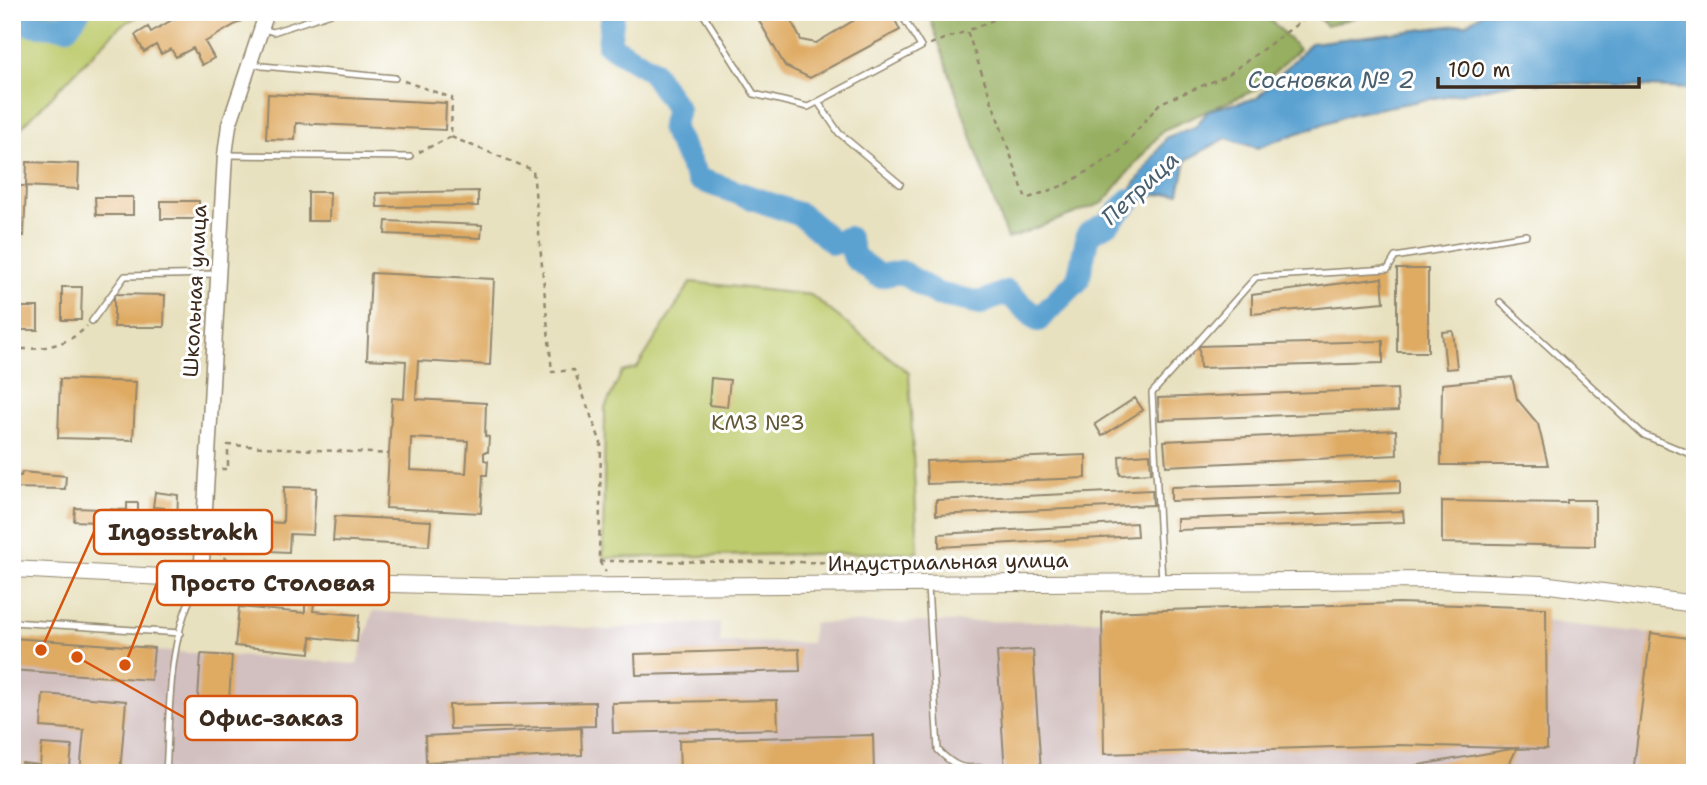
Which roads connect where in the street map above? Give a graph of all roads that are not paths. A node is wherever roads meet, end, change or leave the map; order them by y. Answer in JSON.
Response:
{"nodes":[{"id":1,"x":267,"y":12,"type":"edge"},
{"id":2,"x":334,"y":12,"type":"edge"},
{"id":3,"x":702,"y":12,"type":"edge"},
{"id":4,"x":812,"y":12,"type":"edge"},
{"id":5,"x":819,"y":12,"type":"edge"},
{"id":6,"x":901,"y":12,"type":"edge"},
{"id":7,"x":262,"y":28,"type":"junction"},
{"id":8,"x":250,"y":63,"type":"junction"},
{"id":9,"x":395,"y":78,"type":"road end"},
{"id":10,"x":818,"y":102,"type":"junction"},
{"id":11,"x":225,"y":155,"type":"junction"},
{"id":12,"x":410,"y":157,"type":"road end"},
{"id":13,"x":900,"y":184,"type":"dead end"},
{"id":14,"x":1526,"y":235,"type":"dead end"},
{"id":15,"x":217,"y":274,"type":"junction"},
{"id":16,"x":1500,"y":302,"type":"dead end"},
{"id":17,"x":92,"y":321,"type":"road end"},
{"id":18,"x":1695,"y":456,"type":"edge"},
{"id":19,"x":12,"y":569,"type":"edge"},
{"id":20,"x":201,"y":579,"type":"junction"},
{"id":21,"x":1162,"y":581,"type":"junction"},
{"id":22,"x":927,"y":584,"type":"junction"},
{"id":23,"x":1695,"y":604,"type":"edge"},
{"id":24,"x":12,"y":622,"type":"edge"},
{"id":25,"x":180,"y":633,"type":"junction"},
{"id":26,"x":166,"y":773,"type":"edge"},
{"id":27,"x":1001,"y":773,"type":"edge"}],
"edges":[{"from":1,"to":7,"type":"street","name":"Школьная улица"},
{"from":2,"to":7,"type":"lane"},
{"from":3,"to":10,"type":"lane"},
{"from":4,"to":5,"type":"lane"},
{"from":6,"to":10,"type":"lane"},
{"from":7,"to":8,"type":"street","name":"Школьная улица"},
{"from":8,"to":9,"type":"lane"},
{"from":8,"to":11,"type":"street","name":"Школьная улица"},
{"from":10,"to":13,"type":"lane"},
{"from":11,"to":12,"type":"lane"},
{"from":11,"to":15,"type":"street","name":"Школьная улица"},
{"from":14,"to":21,"type":"lane"},
{"from":15,"to":17,"type":"lane"},
{"from":15,"to":20,"type":"street","name":"Школьная улица"},
{"from":16,"to":18,"type":"lane"},
{"from":19,"to":20,"type":"main road","name":"Индустриальная улица"},
{"from":20,"to":22,"type":"main road","name":"Индустриальная улица"},
{"from":20,"to":25,"type":"lane"},
{"from":21,"to":22,"type":"main road","name":"Индустриальная улица"},
{"from":21,"to":23,"type":"main road","name":"Индустриальная улица"},
{"from":22,"to":27,"type":"lane"},
{"from":24,"to":25,"type":"lane"},
{"from":25,"to":26,"type":"lane"}]}
